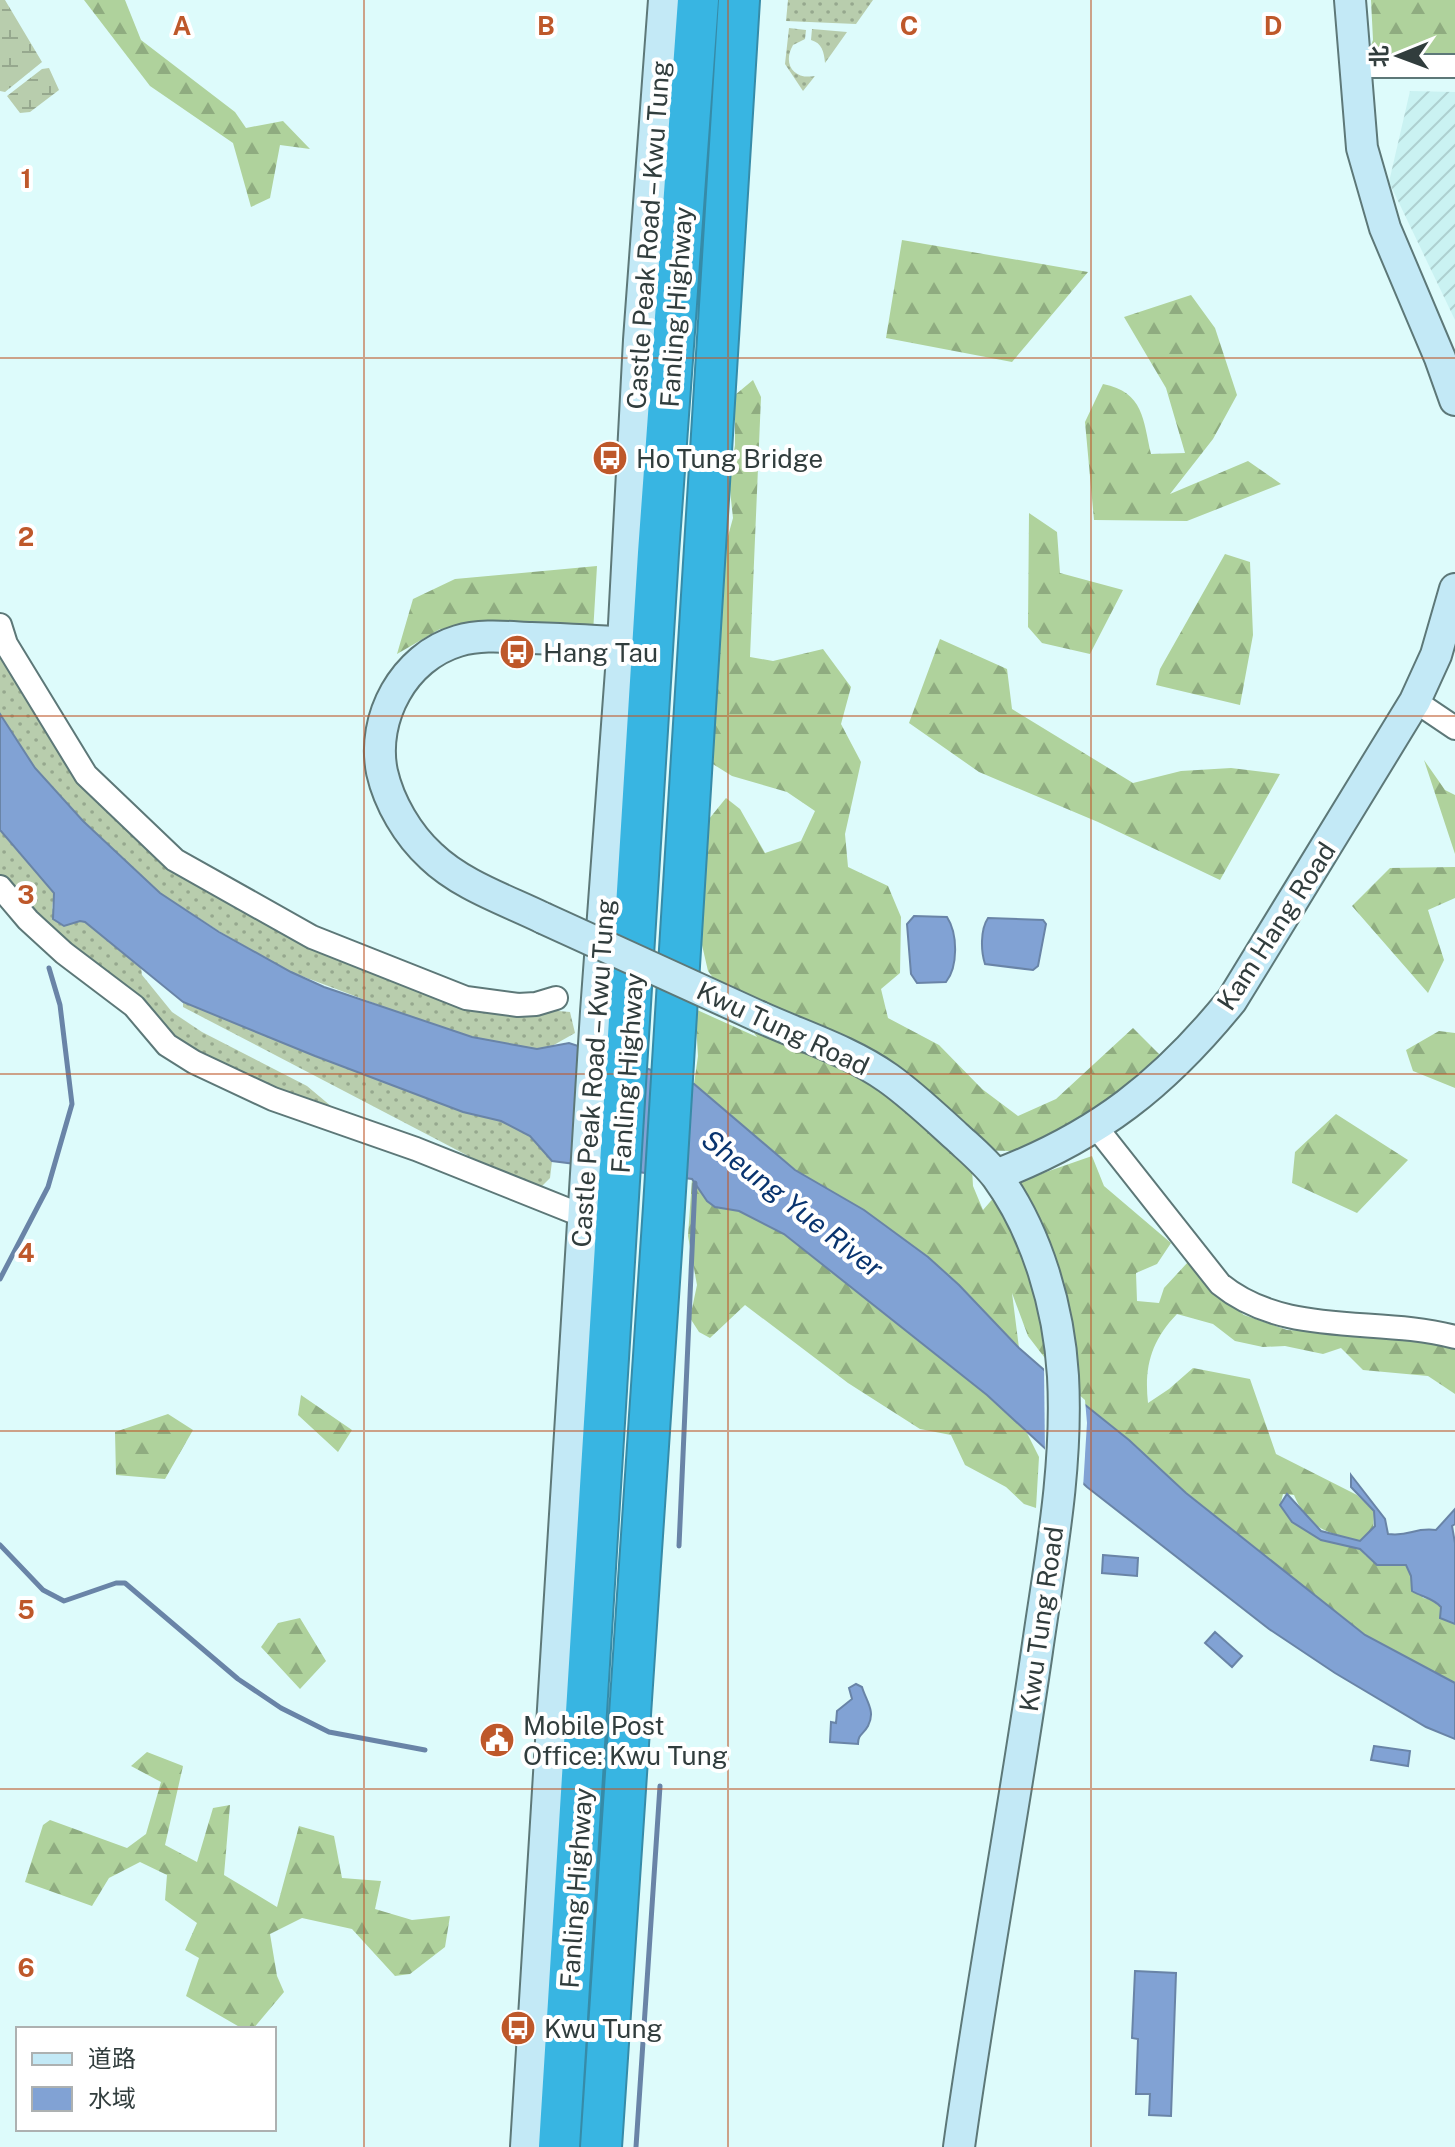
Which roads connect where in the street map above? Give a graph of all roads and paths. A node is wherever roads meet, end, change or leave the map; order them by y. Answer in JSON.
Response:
{"nodes":[{"id":1,"x":664,"y":0,"type":"edge"},
{"id":2,"x":698,"y":0,"type":"edge"},
{"id":3,"x":739,"y":0,"type":"edge"},
{"id":4,"x":1350,"y":0,"type":"edge"},
{"id":5,"x":1354,"y":66,"type":"junction"},
{"id":6,"x":1455,"y":66,"type":"edge"},
{"id":7,"x":1455,"y":400,"type":"edge"},
{"id":8,"x":1455,"y":589,"type":"edge"},
{"id":9,"x":0,"y":625,"type":"edge"},
{"id":10,"x":623,"y":643,"type":"junction"},
{"id":11,"x":1415,"y":701,"type":"junction"},
{"id":12,"x":1455,"y":728,"type":"edge"},
{"id":13,"x":0,"y":887,"type":"edge"},
{"id":14,"x":556,"y":998,"type":"dead end"},
{"id":15,"x":613,"y":1012,"type":"junction"},
{"id":16,"x":1096,"y":1127,"type":"junction"},
{"id":17,"x":996,"y":1175,"type":"junction"},
{"id":18,"x":602,"y":1203,"type":"junction"},
{"id":19,"x":1455,"y":1337,"type":"edge"},
{"id":20,"x":526,"y":2147,"type":"edge"},
{"id":21,"x":559,"y":2147,"type":"edge"},
{"id":22,"x":601,"y":2147,"type":"edge"},
{"id":23,"x":959,"y":2147,"type":"edge"}],
"edges":[{"from":1,"to":10,"type":"street","name":"Castle Peak Road – Kwu Tung"},
{"from":2,"to":15,"type":"highway","name":"Fanling Highway"},
{"from":3,"to":22,"type":"highway","name":"Fanling Highway"},
{"from":4,"to":5,"type":"street"},
{"from":5,"to":6,"type":"street"},
{"from":5,"to":7,"type":"street"},
{"from":8,"to":11,"type":"street","name":"Kam Hang Road"},
{"from":9,"to":14,"type":"street"},
{"from":10,"to":15,"type":"street","name":"Castle Peak Road – Kwu Tung"},
{"from":10,"to":17,"type":"street","name":"Kwu Tung Road","bridge":true},
{"from":11,"to":12,"type":"street"},
{"from":11,"to":16,"type":"street","name":"Kam Hang Road"},
{"from":13,"to":18,"type":"street"},
{"from":15,"to":18,"type":"highway","name":"Fanling Highway"},
{"from":15,"to":18,"type":"street","name":"Castle Peak Road – Kwu Tung"},
{"from":16,"to":17,"type":"street","name":"Kam Hang Road"},
{"from":16,"to":19,"type":"street"},
{"from":17,"to":23,"type":"street","name":"Kwu Tung Road"},
{"from":18,"to":20,"type":"street","name":"Castle Peak Road – Kwu Tung"},
{"from":18,"to":21,"type":"highway","name":"Fanling Highway"}]}
